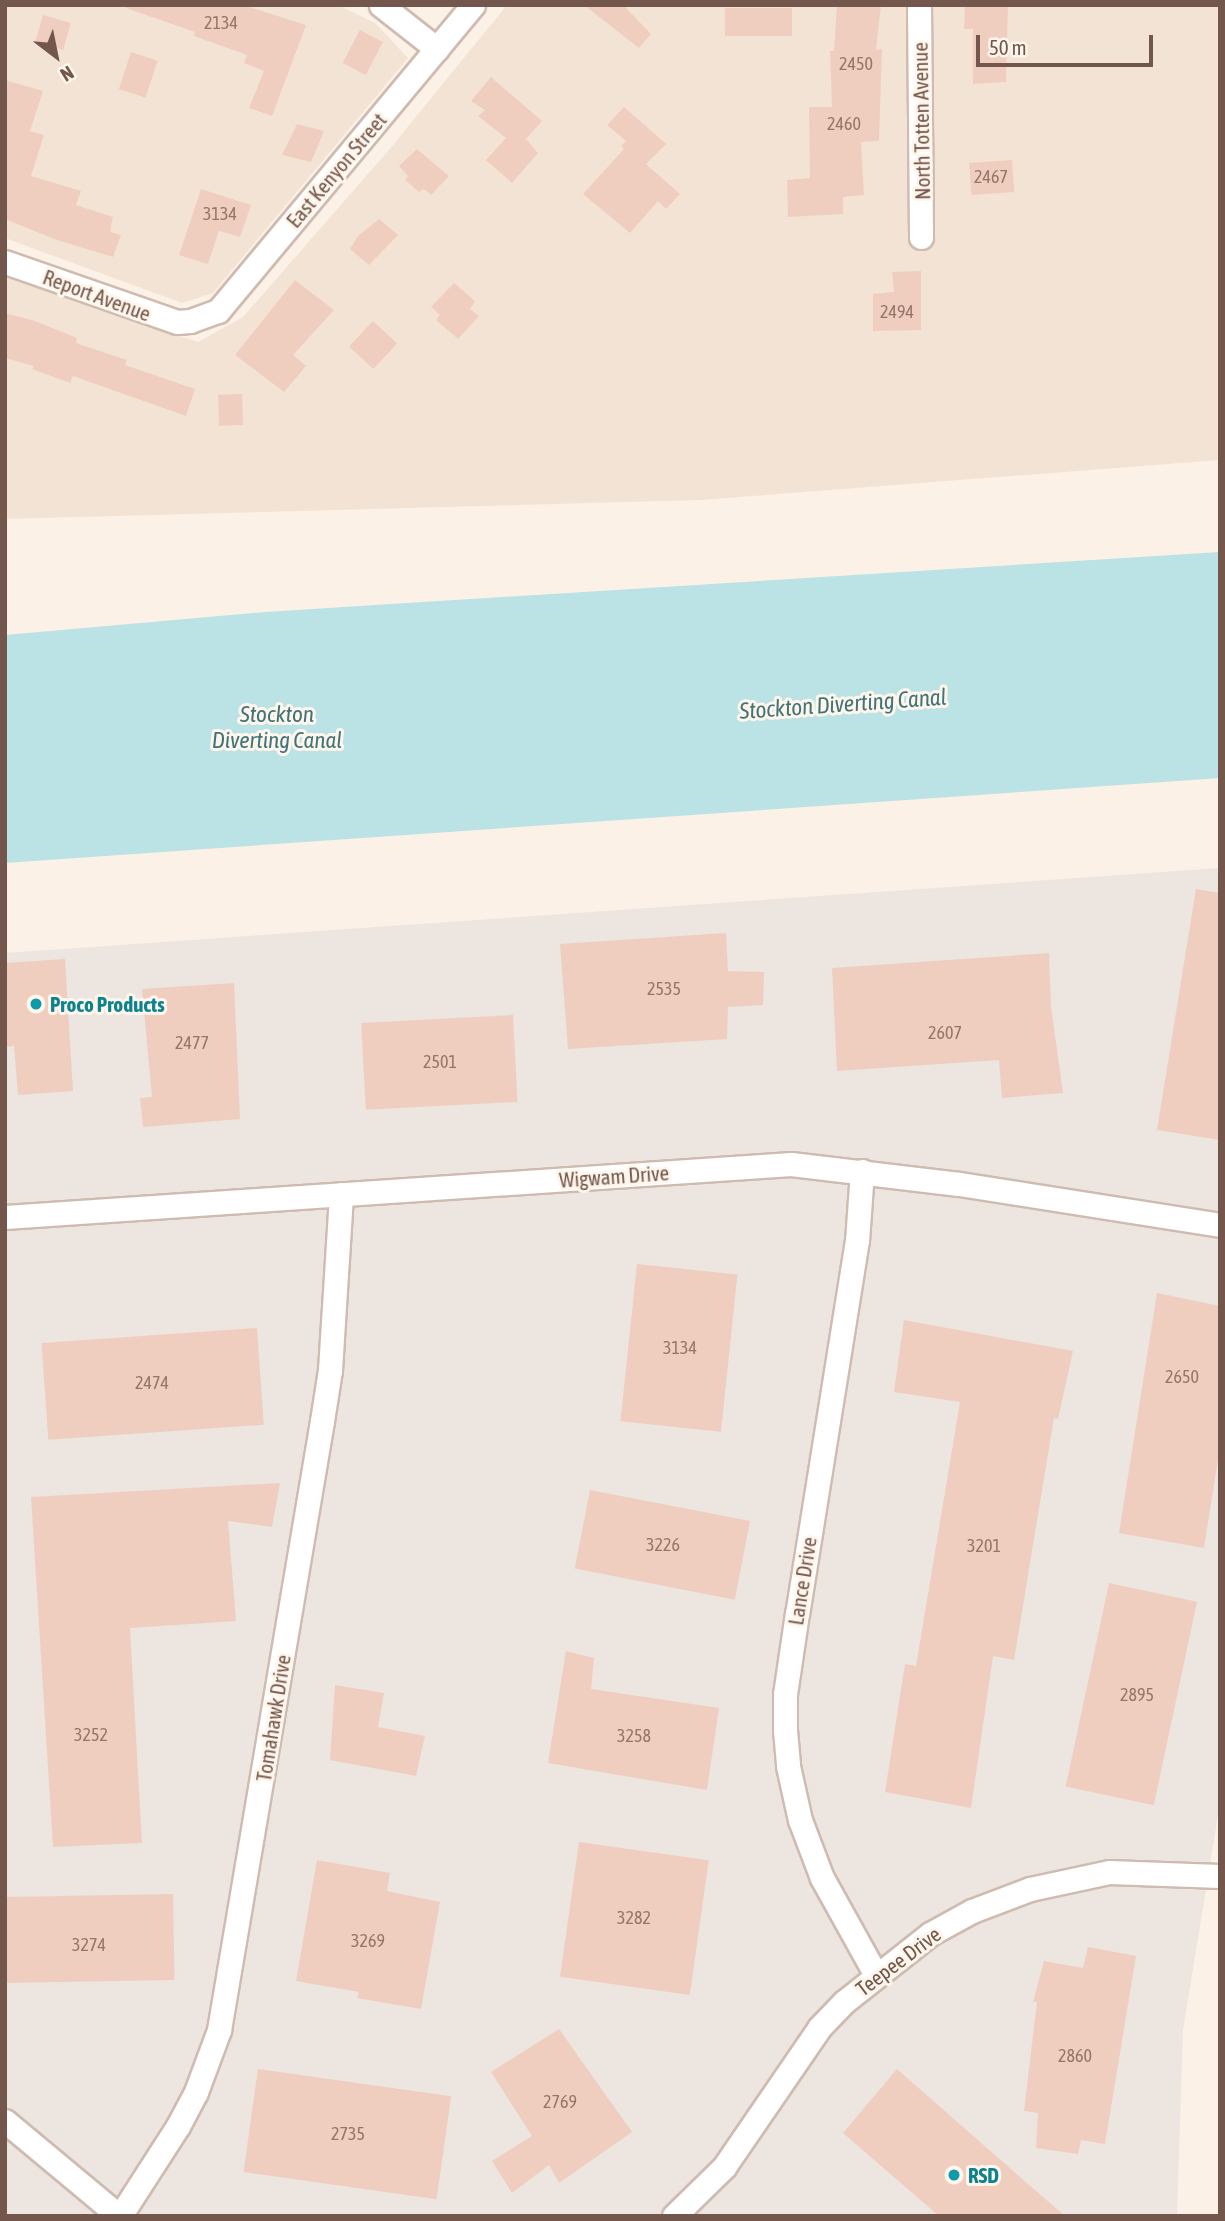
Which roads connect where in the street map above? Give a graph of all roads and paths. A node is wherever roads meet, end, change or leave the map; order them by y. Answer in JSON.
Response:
{"nodes":[{"id":1,"x":381,"y":5,"type":"edge"},
{"id":2,"x":473,"y":5,"type":"edge"},
{"id":3,"x":919,"y":5,"type":"edge"},
{"id":4,"x":436,"y":49,"type":"junction"},
{"id":5,"x":921,"y":237,"type":"dead end"},
{"id":6,"x":5,"y":262,"type":"edge"},
{"id":7,"x":190,"y":321,"type":"joint"},
{"id":8,"x":862,"y":1171,"type":"junction"},
{"id":9,"x":341,"y":1194,"type":"junction"},
{"id":10,"x":5,"y":1217,"type":"edge"},
{"id":11,"x":1220,"y":1226,"type":"edge"},
{"id":12,"x":1220,"y":1876,"type":"edge"},
{"id":13,"x":876,"y":1975,"type":"junction"},
{"id":14,"x":5,"y":2121,"type":"edge"},
{"id":15,"x":119,"y":2216,"type":"edge"},
{"id":16,"x":674,"y":2216,"type":"edge"}],
"edges":[{"from":1,"to":4,"type":"street"},
{"from":2,"to":4,"type":"street","name":"East Kenyon Street"},
{"from":3,"to":5,"type":"street","name":"North Totten Avenue"},
{"from":4,"to":7,"type":"street","name":"East Kenyon Street"},
{"from":6,"to":7,"type":"street","name":"Report Avenue"},
{"from":8,"to":9,"type":"street","name":"Wigwam Drive"},
{"from":8,"to":11,"type":"street","name":"Wigwam Drive"},
{"from":8,"to":13,"type":"street","name":"Lance Drive"},
{"from":9,"to":10,"type":"street","name":"Wigwam Drive"},
{"from":9,"to":15,"type":"street","name":"Tomahawk Drive"},
{"from":12,"to":13,"type":"street","name":"Teepee Drive"},
{"from":13,"to":16,"type":"street","name":"Teepee Drive"},
{"from":14,"to":15,"type":"street"}]}
